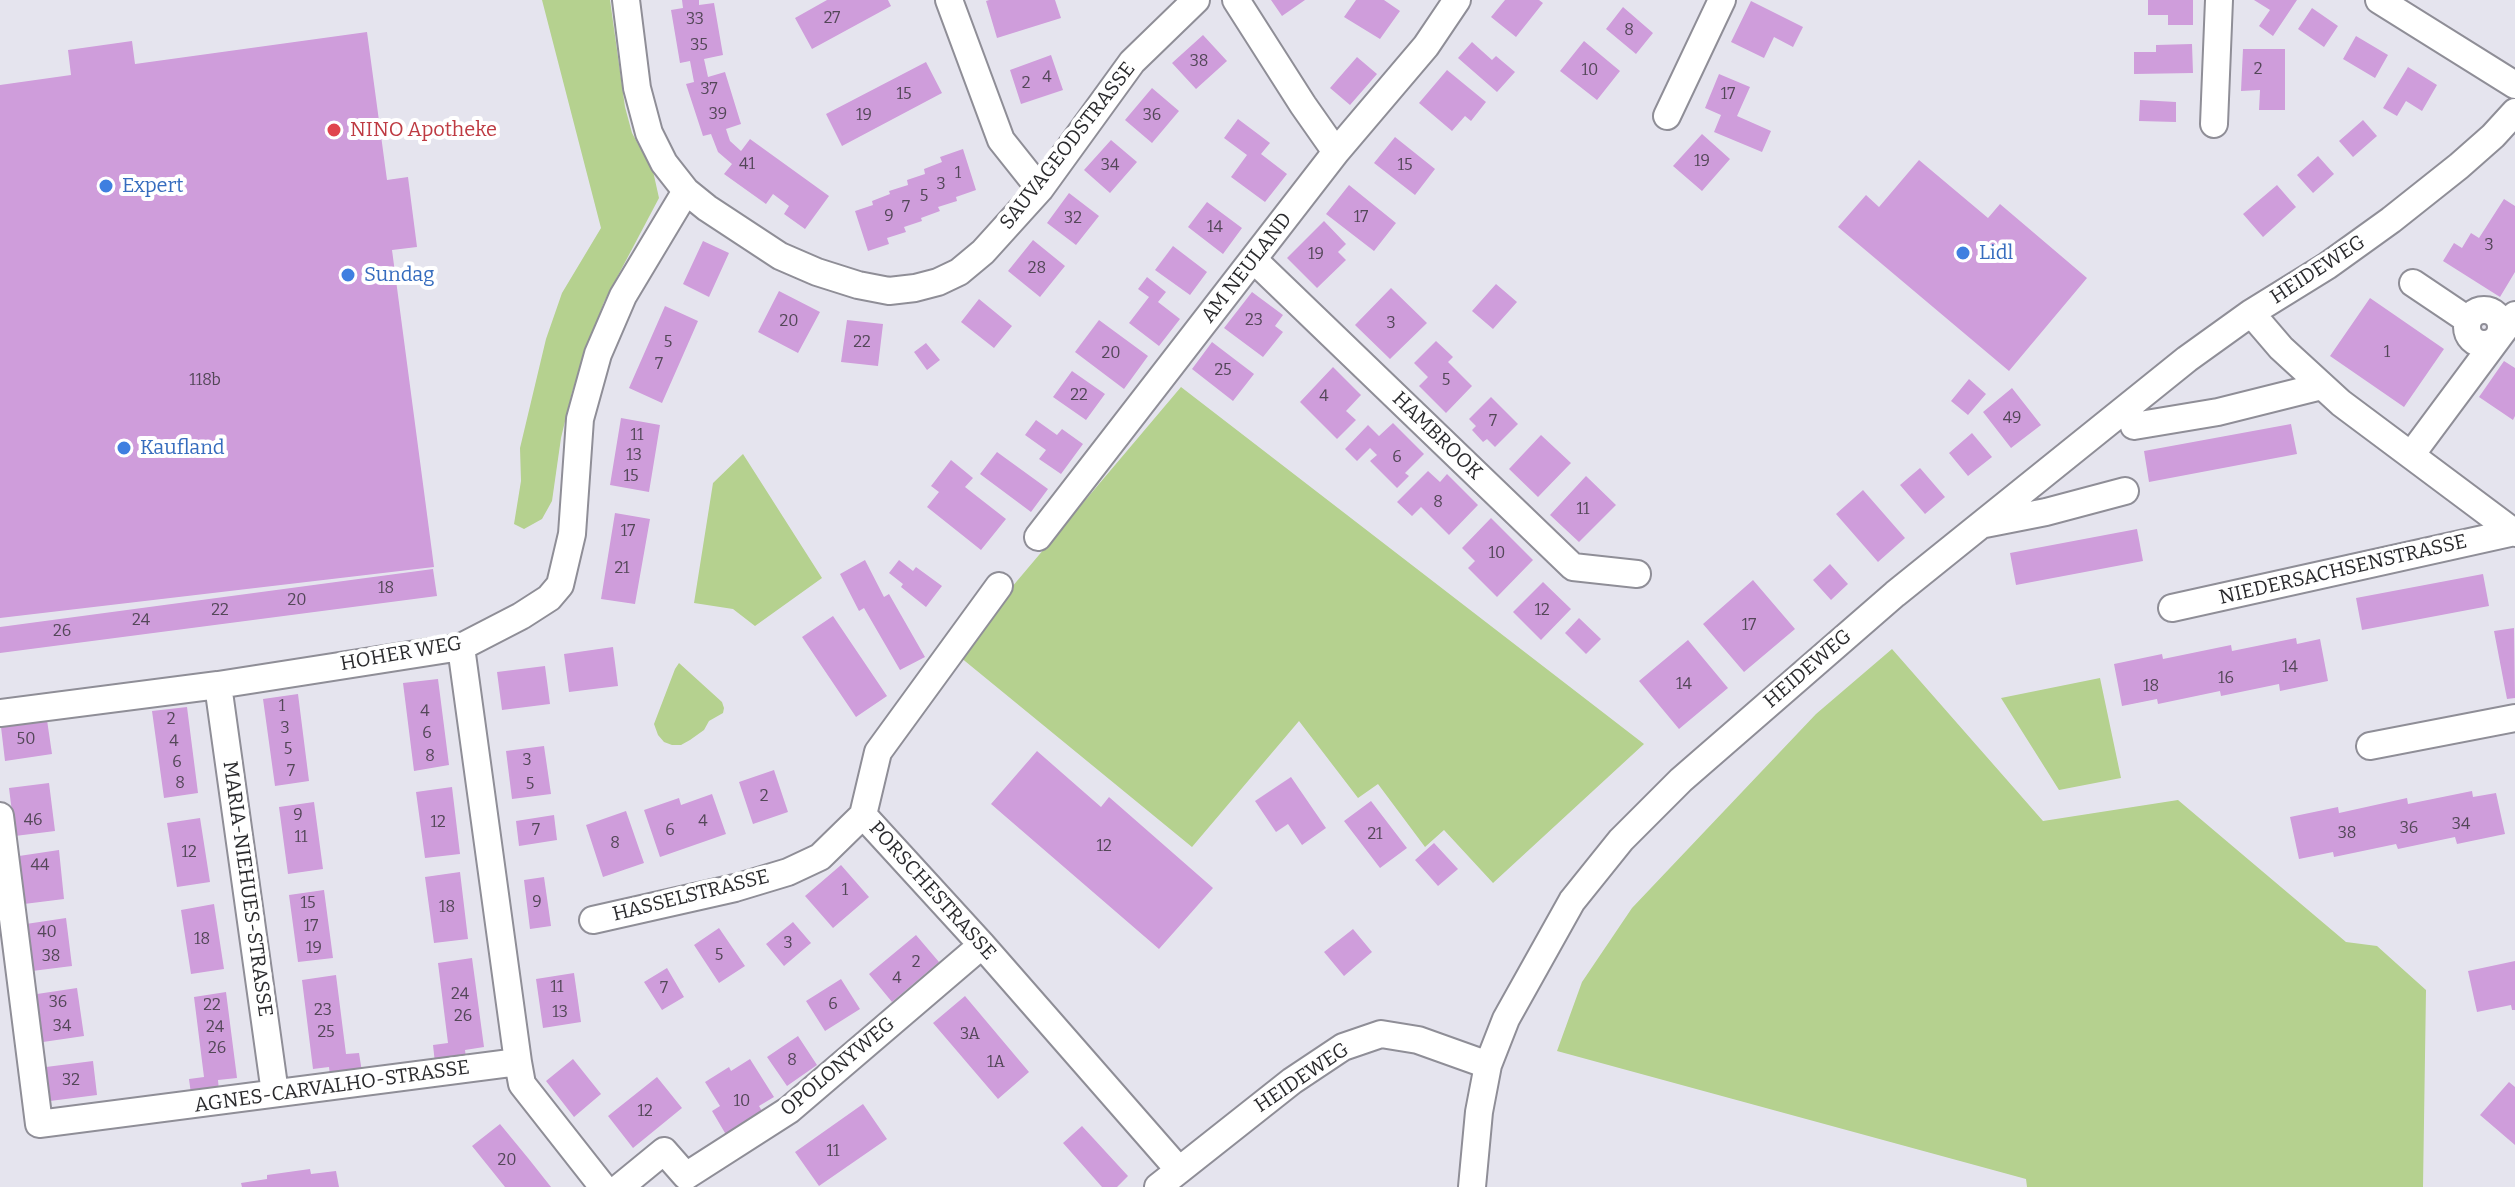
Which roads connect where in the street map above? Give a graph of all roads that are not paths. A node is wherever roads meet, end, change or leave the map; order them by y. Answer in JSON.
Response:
{"nodes":[{"id":1,"x":626,"y":0,"type":"edge"},
{"id":2,"x":949,"y":0,"type":"edge"},
{"id":3,"x":1196,"y":0,"type":"edge"},
{"id":4,"x":1236,"y":0,"type":"edge"},
{"id":5,"x":1457,"y":0,"type":"edge"},
{"id":6,"x":1722,"y":0,"type":"edge"},
{"id":7,"x":2219,"y":0,"type":"edge"},
{"id":8,"x":2379,"y":0,"type":"edge"},
{"id":9,"x":2515,"y":85,"type":"edge"},
{"id":10,"x":2515,"y":112,"type":"edge"},
{"id":11,"x":1667,"y":116,"type":"dead end"},
{"id":12,"x":2214,"y":124,"type":"dead end"},
{"id":13,"x":1336,"y":152,"type":"junction"},
{"id":14,"x":1040,"y":189,"type":"junction"},
{"id":15,"x":686,"y":191,"type":"junction"},
{"id":16,"x":1254,"y":260,"type":"junction"},
{"id":17,"x":2413,"y":283,"type":"dead end"},
{"id":18,"x":2251,"y":313,"type":"junction"},
{"id":19,"x":2515,"y":315,"type":"edge"},
{"id":20,"x":2498,"y":337,"type":"junction"},
{"id":21,"x":2322,"y":386,"type":"junction"},
{"id":22,"x":2134,"y":426,"type":"dead end"},
{"id":23,"x":2411,"y":455,"type":"junction"},
{"id":24,"x":2125,"y":491,"type":"dead end"},
{"id":25,"x":1980,"y":525,"type":"junction"},
{"id":26,"x":2515,"y":532,"type":"edge"},
{"id":27,"x":1038,"y":537,"type":"dead end"},
{"id":28,"x":1637,"y":574,"type":"dead end"},
{"id":29,"x":999,"y":586,"type":"dead end"},
{"id":30,"x":2172,"y":608,"type":"dead end"},
{"id":31,"x":461,"y":647,"type":"junction"},
{"id":32,"x":218,"y":685,"type":"junction"},
{"id":33,"x":0,"y":713,"type":"edge"},
{"id":34,"x":2515,"y":718,"type":"edge"},
{"id":35,"x":2370,"y":746,"type":"dead end"},
{"id":36,"x":863,"y":815,"type":"junction"},
{"id":37,"x":0,"y":816,"type":"edge"},
{"id":38,"x":593,"y":920,"type":"dead end"},
{"id":39,"x":982,"y":945,"type":"junction"},
{"id":40,"x":518,"y":1062,"type":"junction"},
{"id":41,"x":1488,"y":1065,"type":"junction"},
{"id":42,"x":275,"y":1093,"type":"junction"},
{"id":43,"x":1179,"y":1170,"type":"junction"},
{"id":44,"x":679,"y":1182,"type":"edge"},
{"id":45,"x":603,"y":1187,"type":"edge"},
{"id":46,"x":620,"y":1187,"type":"edge"},
{"id":47,"x":1158,"y":1187,"type":"edge"},
{"id":48,"x":1472,"y":1187,"type":"edge"}],
"edges":[{"from":1,"to":15,"type":"street","name":"SAUVAGEODSTRASSE"},
{"from":2,"to":14,"type":"street"},
{"from":3,"to":14,"type":"street","name":"SAUVAGEODSTRASSE"},
{"from":4,"to":13,"type":"street"},
{"from":5,"to":13,"type":"street","name":"AM NEULAND"},
{"from":6,"to":11,"type":"street"},
{"from":7,"to":12,"type":"street"},
{"from":8,"to":9,"type":"street"},
{"from":10,"to":18,"type":"street","name":"HEIDEWEG"},
{"from":13,"to":16,"type":"street","name":"AM NEULAND"},
{"from":14,"to":15,"type":"street","name":"SAUVAGEODSTRASSE"},
{"from":15,"to":31,"type":"street","name":"HOHER WEG"},
{"from":16,"to":27,"type":"street","name":"AM NEULAND"},
{"from":16,"to":28,"type":"street","name":"HAMBROOK"},
{"from":17,"to":20,"type":"street"},
{"from":18,"to":21,"type":"street","name":"NIEDERSACHSENSTRASSE"},
{"from":18,"to":25,"type":"street","name":"HEIDEWEG"},
{"from":19,"to":20,"type":"street"},
{"from":20,"to":23,"type":"street"},
{"from":21,"to":22,"type":"street"},
{"from":21,"to":23,"type":"street","name":"NIEDERSACHSENSTRASSE"},
{"from":23,"to":26,"type":"street","name":"NIEDERSACHSENSTRASSE"},
{"from":24,"to":25,"type":"street"},
{"from":25,"to":41,"type":"street","name":"HEIDEWEG"},
{"from":26,"to":30,"type":"street","name":"NIEDERSACHSENSTRASSE"},
{"from":29,"to":36,"type":"street","name":"PORSCHESTRASSE"},
{"from":31,"to":32,"type":"street","name":"HOHER WEG"},
{"from":31,"to":40,"type":"street"},
{"from":32,"to":33,"type":"street","name":"HOHER WEG"},
{"from":32,"to":42,"type":"street","name":"MARIA-NIEHUES-STRASSE"},
{"from":34,"to":35,"type":"street"},
{"from":36,"to":38,"type":"street","name":"HASSELSTRASSE"},
{"from":36,"to":39,"type":"street","name":"PORSCHESTRASSE"},
{"from":37,"to":42,"type":"street","name":"AGNES-CARVALHO-STRASSE"},
{"from":39,"to":43,"type":"street","name":"PORSCHESTRASSE"},
{"from":39,"to":44,"type":"street","name":"OPOLONYWEG"},
{"from":40,"to":42,"type":"street","name":"AGNES-CARVALHO-STRASSE"},
{"from":40,"to":45,"type":"street"},
{"from":41,"to":43,"type":"street","name":"HEIDEWEG"},
{"from":41,"to":48,"type":"street"},
{"from":43,"to":47,"type":"street","name":"HEIDEWEG"},
{"from":44,"to":46,"type":"street","name":"OPOLONYWEG"}]}
